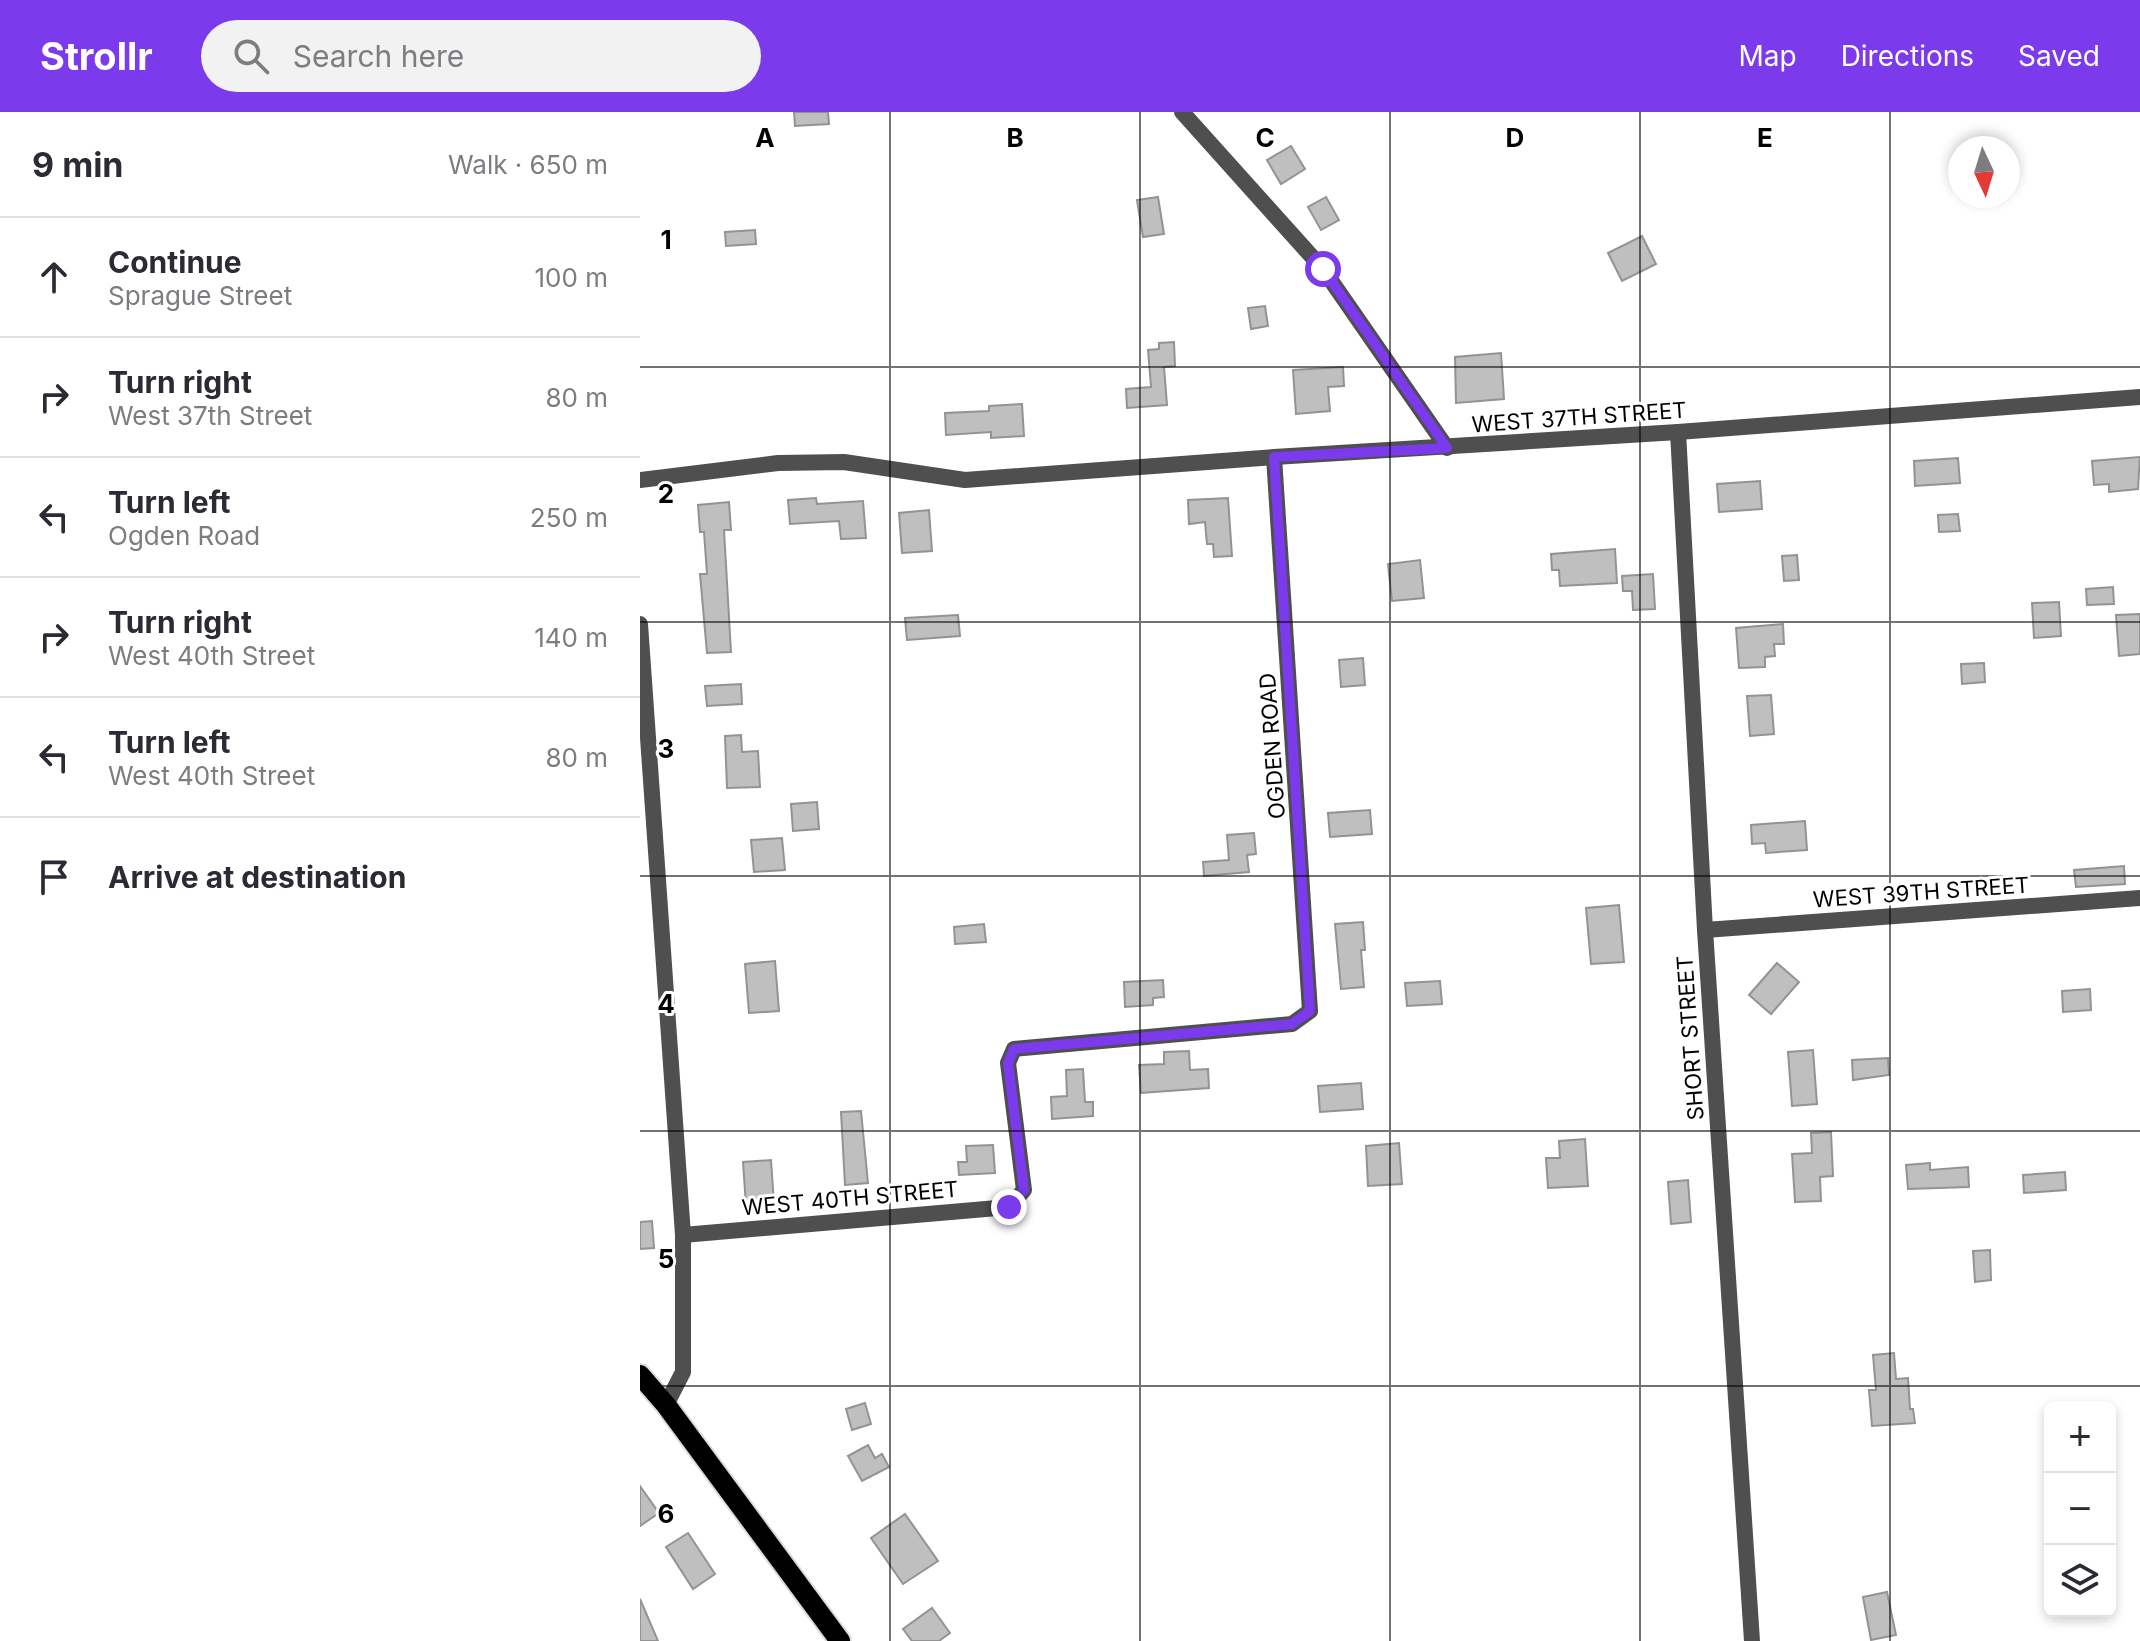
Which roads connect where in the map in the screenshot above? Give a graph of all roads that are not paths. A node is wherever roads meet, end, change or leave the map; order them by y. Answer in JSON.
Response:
{"nodes":[{"id":1,"x":1182,"y":112,"type":"edge"},
{"id":2,"x":2140,"y":397,"type":"edge"},
{"id":3,"x":1678,"y":432,"type":"junction"},
{"id":4,"x":1447,"y":448,"type":"junction"},
{"id":5,"x":1274,"y":457,"type":"junction"},
{"id":6,"x":640,"y":480,"type":"edge"},
{"id":7,"x":640,"y":624,"type":"edge"},
{"id":8,"x":2140,"y":898,"type":"edge"},
{"id":9,"x":1705,"y":930,"type":"junction"},
{"id":10,"x":1292,"y":1024,"type":"joint"},
{"id":11,"x":683,"y":1235,"type":"junction"},
{"id":12,"x":640,"y":1375,"type":"edge"},
{"id":13,"x":666,"y":1405,"type":"junction"},
{"id":14,"x":840,"y":1641,"type":"edge"},
{"id":15,"x":1752,"y":1641,"type":"edge"}],
"edges":[{"from":1,"to":4,"type":"street"},
{"from":2,"to":3,"type":"street","name":"WEST 37TH STREET"},
{"from":3,"to":4,"type":"street","name":"WEST 37TH STREET"},
{"from":3,"to":9,"type":"street","name":"SHORT STREET"},
{"from":4,"to":5,"type":"street","name":"WEST 37TH STREET"},
{"from":5,"to":6,"type":"street","name":"WEST 37TH STREET"},
{"from":5,"to":10,"type":"street","name":"OGDEN ROAD"},
{"from":7,"to":11,"type":"street"},
{"from":8,"to":9,"type":"street","name":"WEST 39TH STREET"},
{"from":9,"to":15,"type":"street","name":"SHORT STREET"},
{"from":10,"to":11,"type":"street","name":"WEST 40TH STREET"},
{"from":11,"to":13,"type":"street"},
{"from":12,"to":13,"type":"main road"},
{"from":13,"to":14,"type":"main road"}]}
